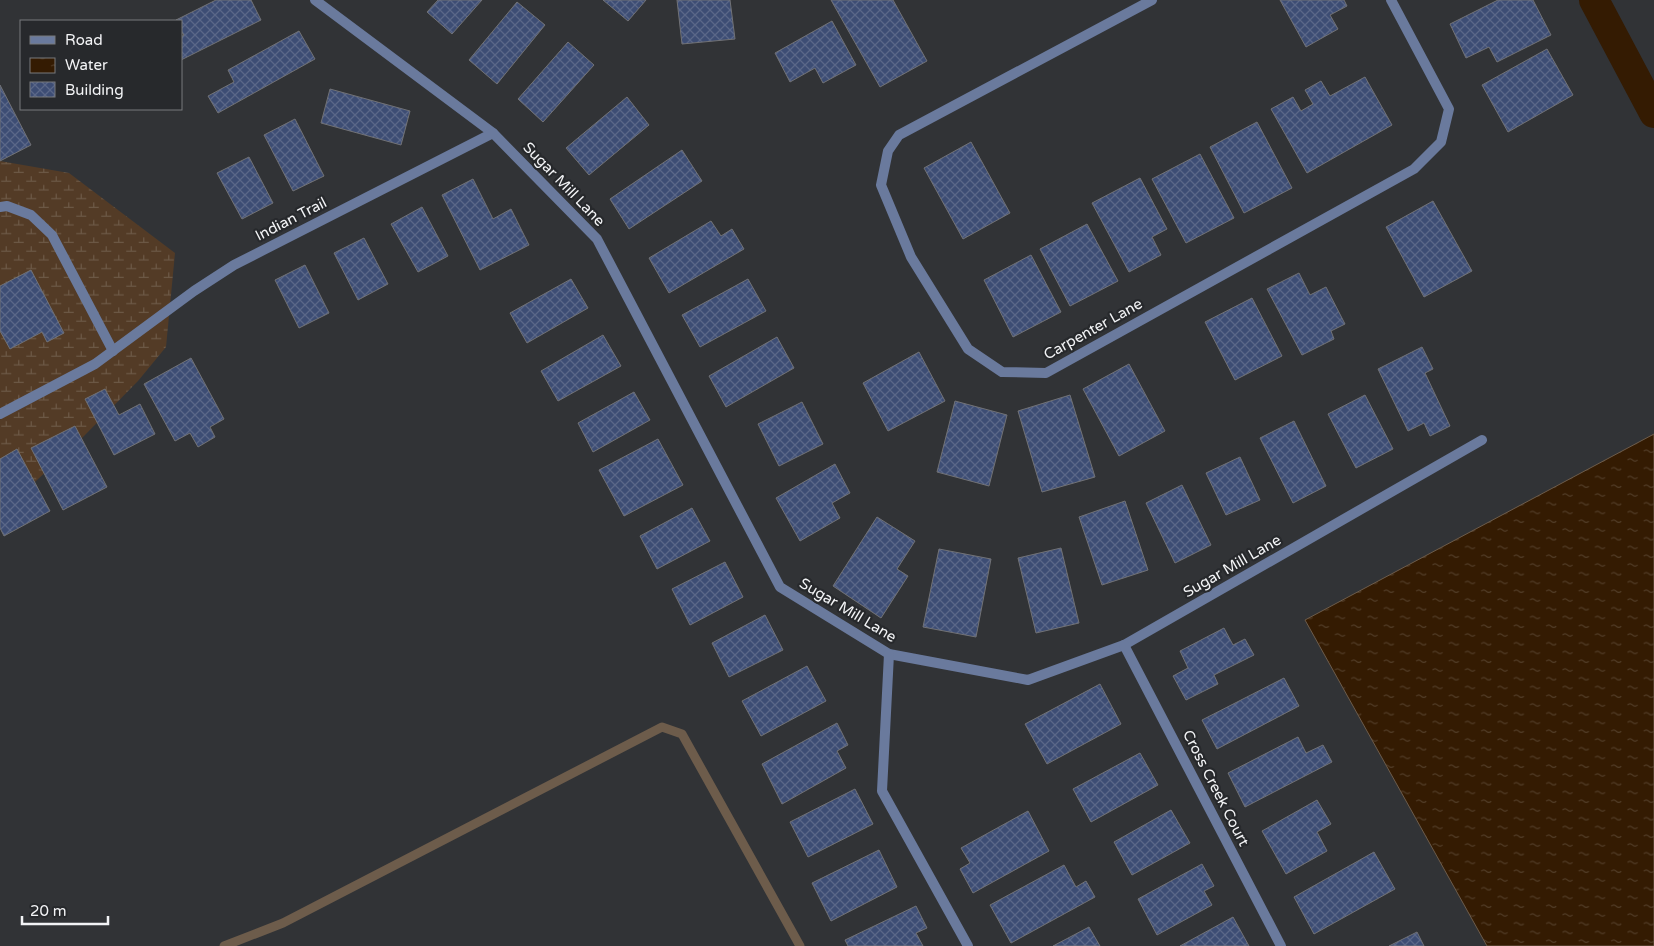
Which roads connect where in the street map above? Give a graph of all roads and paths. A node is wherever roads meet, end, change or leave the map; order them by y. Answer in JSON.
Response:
{"nodes":[{"id":1,"x":315,"y":0,"type":"edge"},
{"id":2,"x":1152,"y":0,"type":"edge"},
{"id":3,"x":1391,"y":0,"type":"edge"},
{"id":4,"x":493,"y":133,"type":"junction"},
{"id":5,"x":0,"y":207,"type":"edge"},
{"id":6,"x":113,"y":351,"type":"junction"},
{"id":7,"x":0,"y":414,"type":"edge"},
{"id":8,"x":1482,"y":440,"type":"dead end"},
{"id":9,"x":1124,"y":645,"type":"junction"},
{"id":10,"x":889,"y":654,"type":"junction"},
{"id":11,"x":968,"y":946,"type":"edge"},
{"id":12,"x":1281,"y":946,"type":"edge"}],
"edges":[{"from":1,"to":4,"type":"street","name":"Sugar Mill Lane"},
{"from":2,"to":3,"type":"street","name":"Carpenter Lane"},
{"from":4,"to":6,"type":"street","name":"Indian Trail"},
{"from":4,"to":10,"type":"street","name":"Sugar Mill Lane"},
{"from":5,"to":6,"type":"street"},
{"from":6,"to":7,"type":"street","name":"Indian Trail"},
{"from":8,"to":9,"type":"street","name":"Sugar Mill Lane"},
{"from":9,"to":10,"type":"street","name":"Sugar Mill Lane"},
{"from":9,"to":12,"type":"street","name":"Cross Creek Court"},
{"from":10,"to":11,"type":"street"}]}
